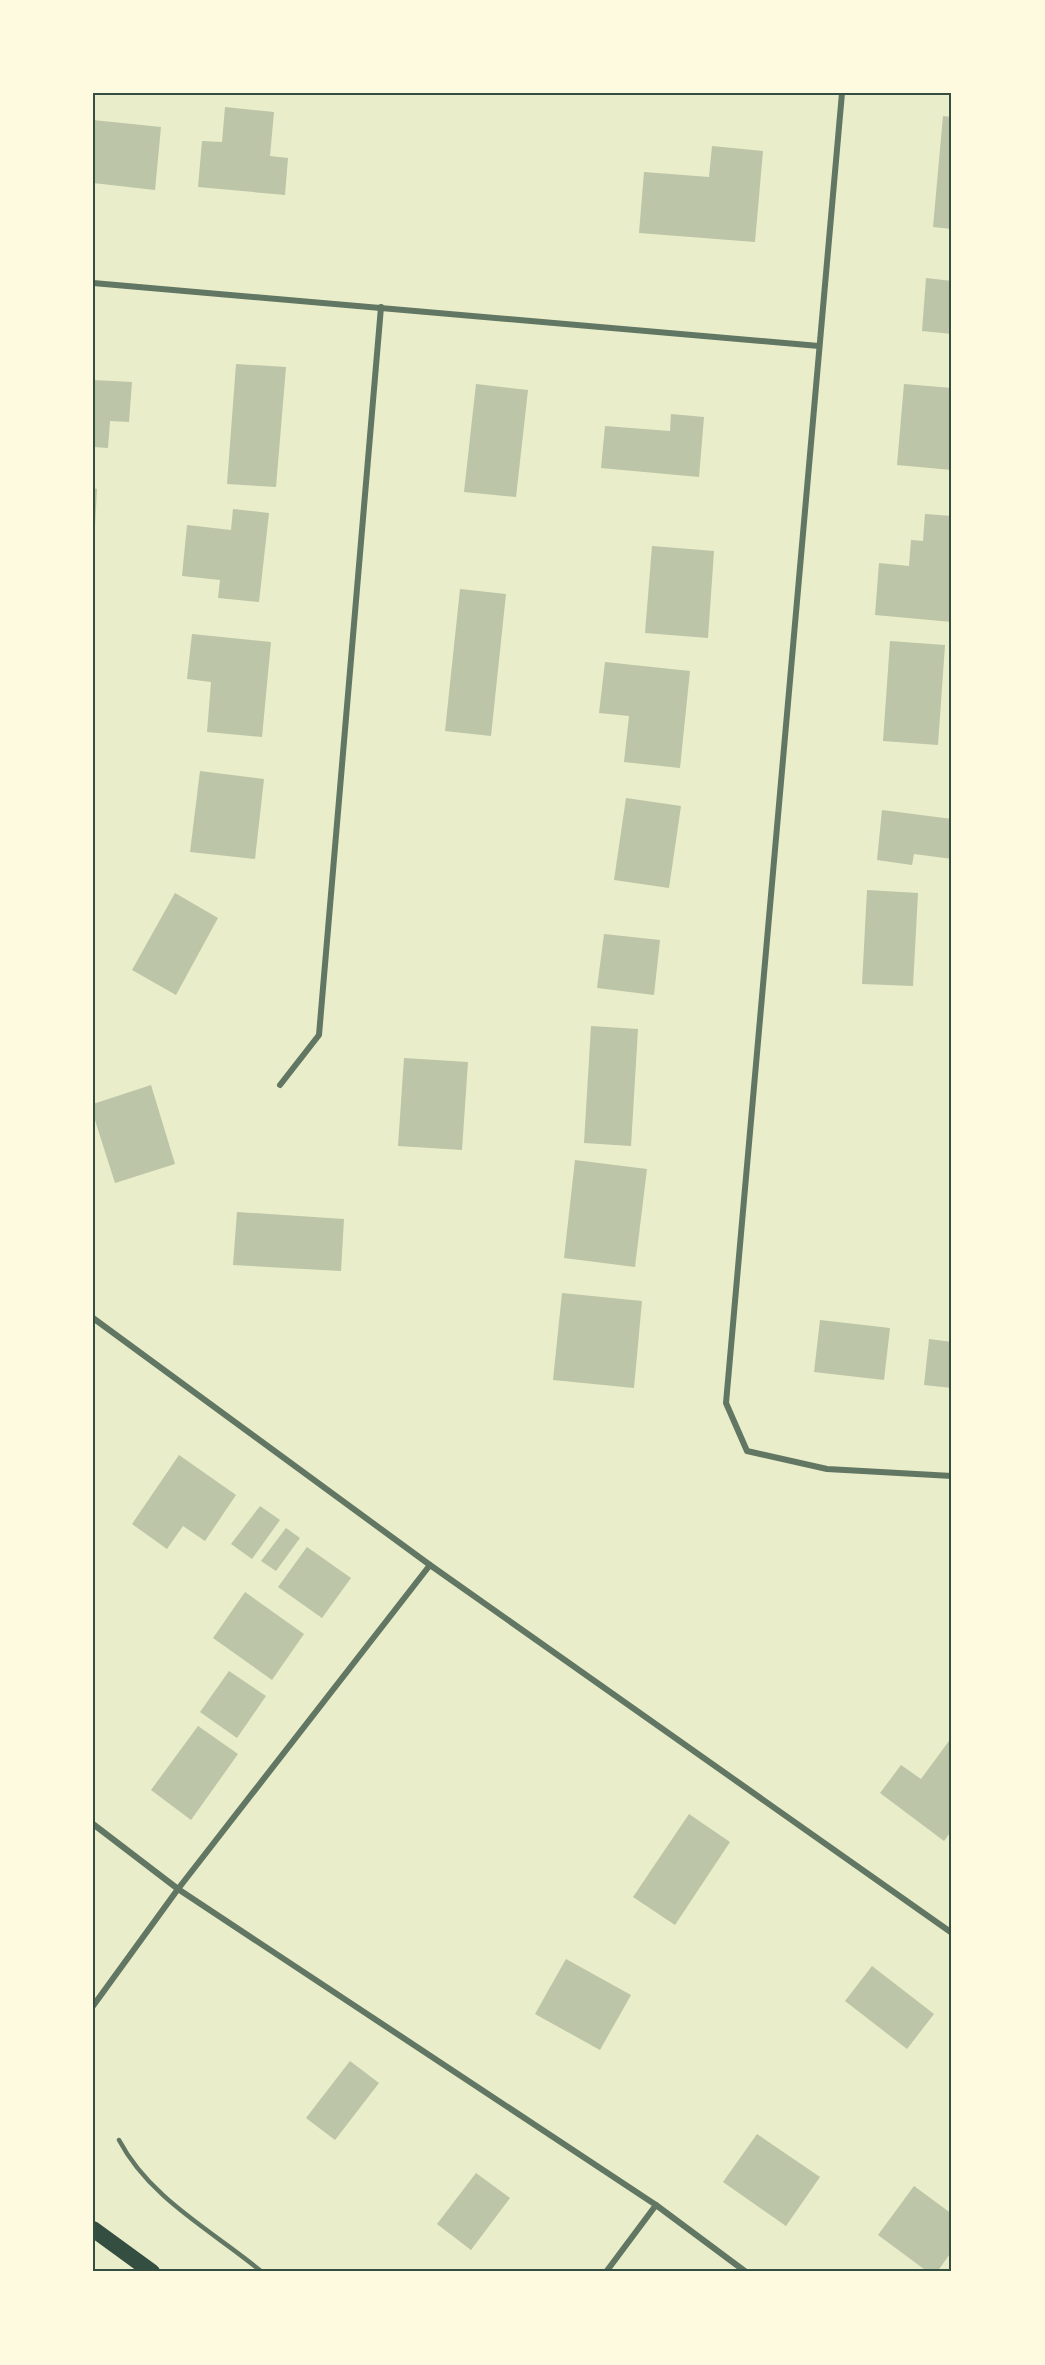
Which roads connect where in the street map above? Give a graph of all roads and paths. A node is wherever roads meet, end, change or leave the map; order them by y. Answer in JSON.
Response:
{"nodes":[{"id":1,"x":842,"y":93,"type":"edge"},
{"id":2,"x":93,"y":284,"type":"edge"},
{"id":3,"x":381,"y":307,"type":"junction"},
{"id":4,"x":819,"y":346,"type":"junction"},
{"id":5,"x":280,"y":1085,"type":"dead end"},
{"id":6,"x":93,"y":1318,"type":"edge"},
{"id":7,"x":952,"y":1476,"type":"edge"},
{"id":8,"x":430,"y":1565,"type":"junction"},
{"id":9,"x":93,"y":1824,"type":"edge"},
{"id":10,"x":178,"y":1889,"type":"junction"},
{"id":11,"x":952,"y":1933,"type":"edge"},
{"id":12,"x":93,"y":2006,"type":"edge"},
{"id":13,"x":119,"y":2140,"type":"dead end"},
{"id":14,"x":656,"y":2205,"type":"junction"},
{"id":15,"x":93,"y":2229,"type":"edge"},
{"id":16,"x":152,"y":2272,"type":"edge"},
{"id":17,"x":262,"y":2272,"type":"edge"},
{"id":18,"x":606,"y":2272,"type":"edge"},
{"id":19,"x":746,"y":2272,"type":"edge"}],
"edges":[{"from":1,"to":4,"type":"street"},
{"from":2,"to":3,"type":"street"},
{"from":3,"to":4,"type":"street"},
{"from":3,"to":5,"type":"street"},
{"from":4,"to":7,"type":"street"},
{"from":6,"to":8,"type":"street"},
{"from":8,"to":10,"type":"street"},
{"from":8,"to":11,"type":"street"},
{"from":9,"to":10,"type":"street"},
{"from":10,"to":12,"type":"street"},
{"from":10,"to":14,"type":"street"},
{"from":13,"to":17,"type":"lane"},
{"from":14,"to":18,"type":"street"},
{"from":14,"to":19,"type":"street"},
{"from":15,"to":16,"type":"highway"}]}
